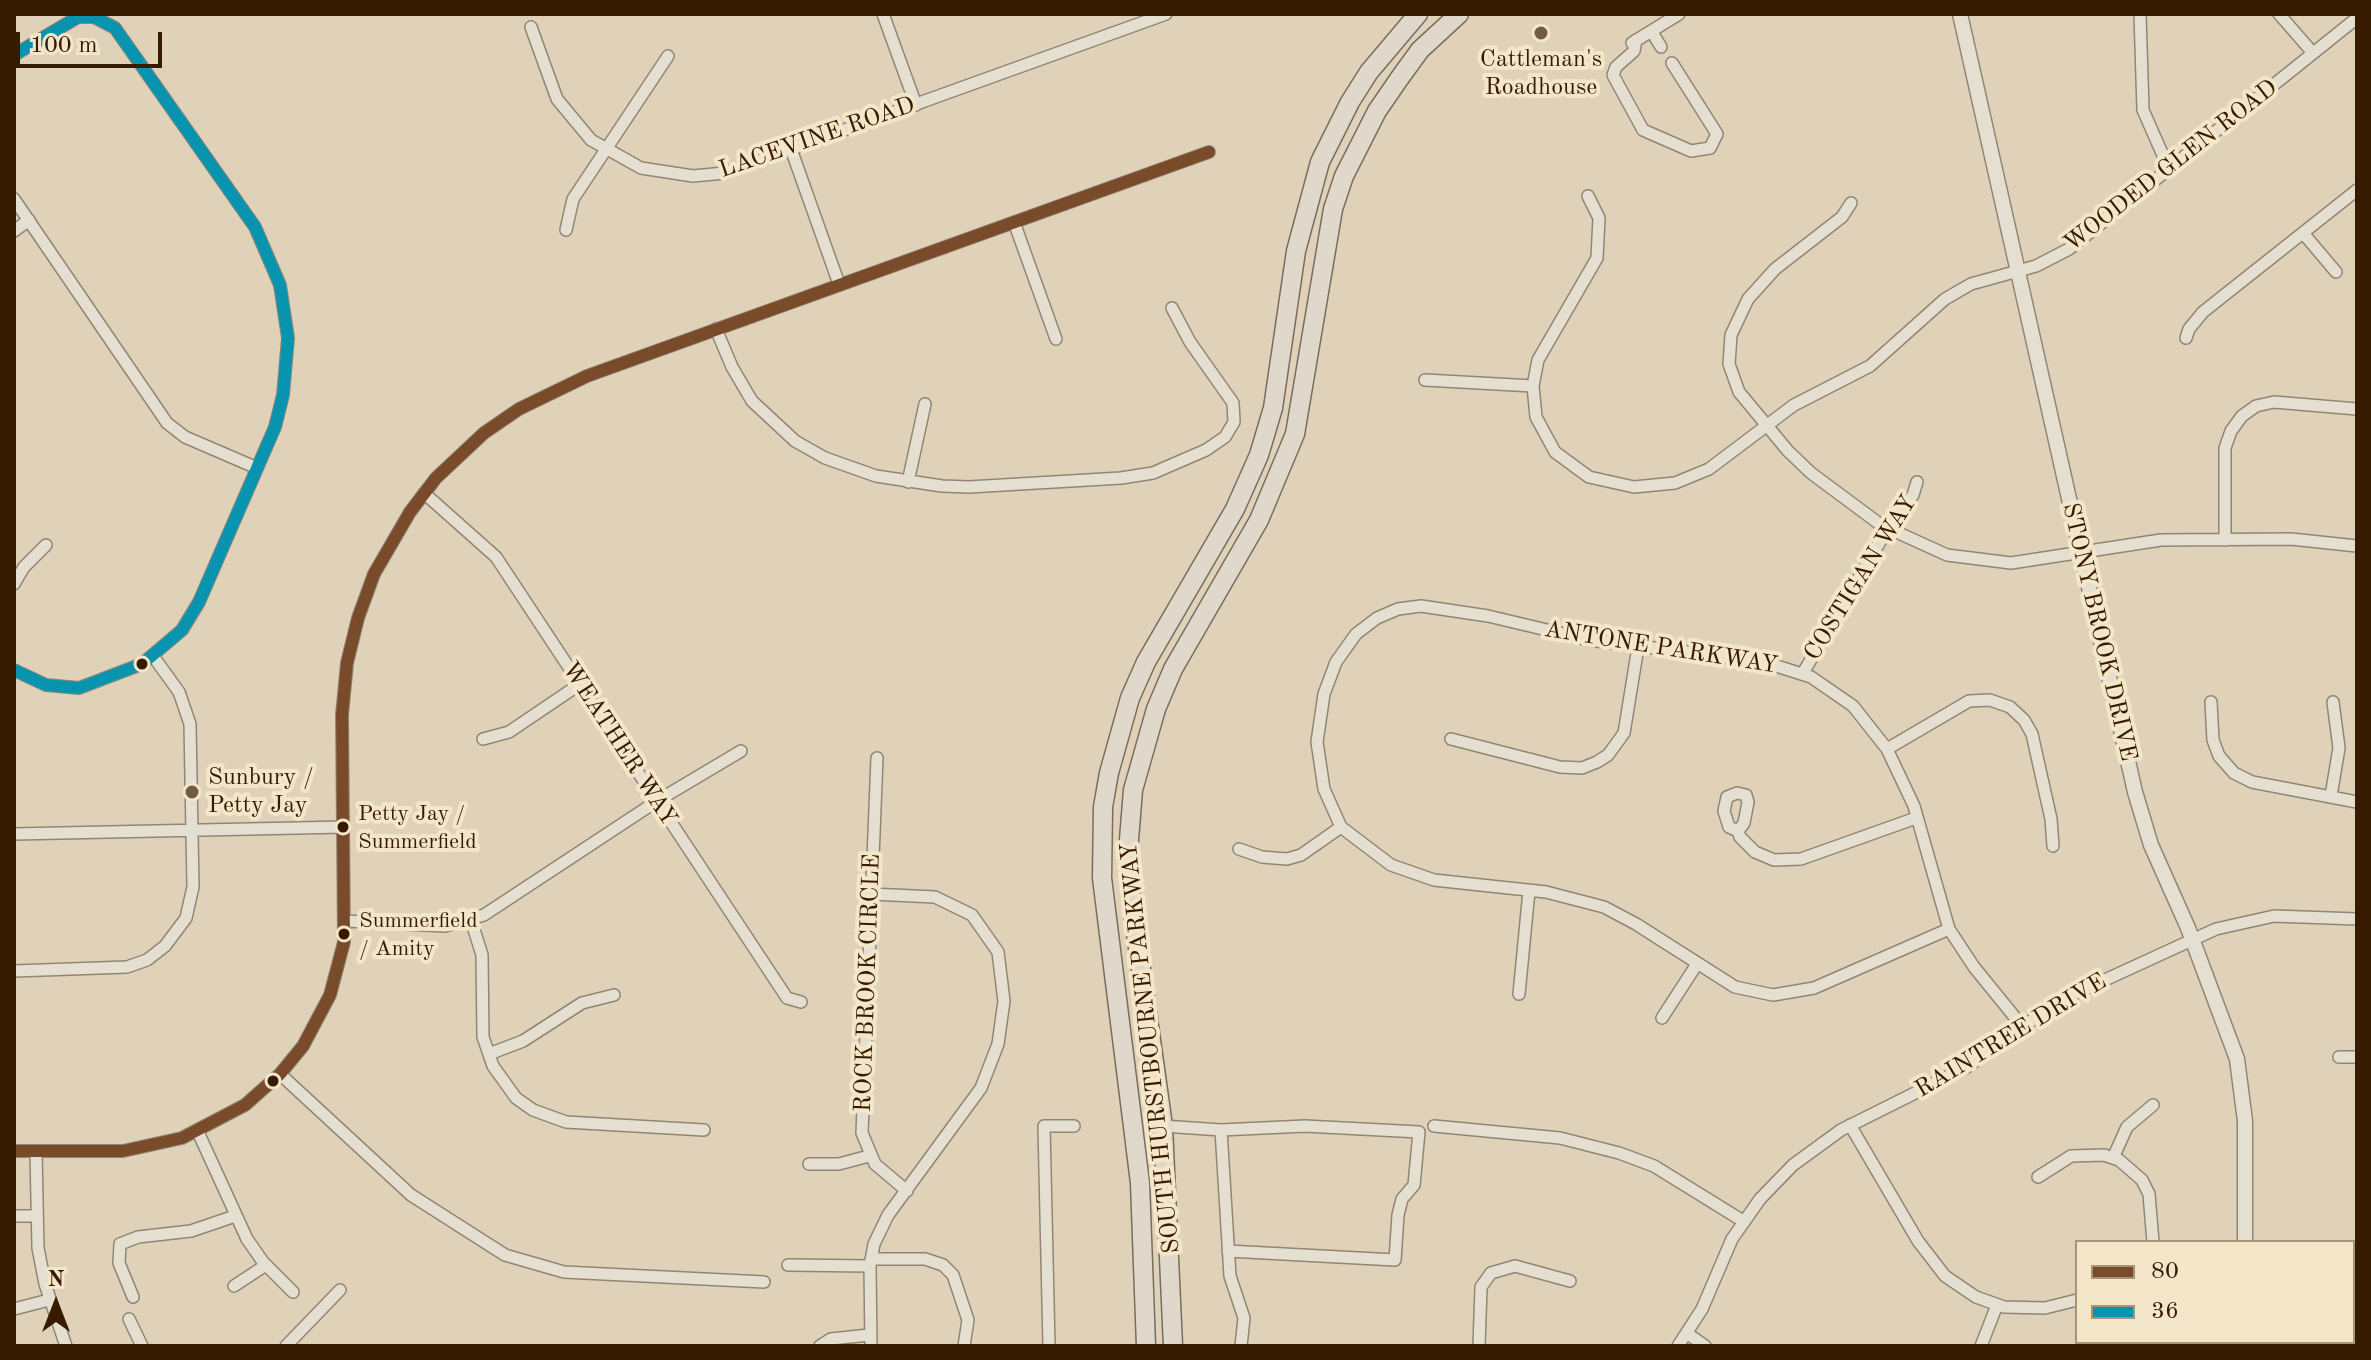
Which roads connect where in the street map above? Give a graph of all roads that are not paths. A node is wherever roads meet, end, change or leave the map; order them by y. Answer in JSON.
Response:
{"nodes":[{"id":1,"x":883,"y":14,"type":"edge"},
{"id":2,"x":1166,"y":14,"type":"edge"},
{"id":3,"x":1418,"y":14,"type":"edge"},
{"id":4,"x":1459,"y":14,"type":"edge"},
{"id":5,"x":1679,"y":14,"type":"edge"},
{"id":6,"x":1960,"y":14,"type":"edge"},
{"id":7,"x":2140,"y":14,"type":"edge"},
{"id":8,"x":2279,"y":14,"type":"edge"},
{"id":9,"x":2357,"y":18,"type":"edge"},
{"id":10,"x":531,"y":27,"type":"dead end"},
{"id":11,"x":1652,"y":32,"type":"junction"},
{"id":12,"x":1661,"y":47,"type":"dead end"},
{"id":13,"x":2313,"y":53,"type":"junction"},
{"id":14,"x":14,"y":55,"type":"edge"},
{"id":15,"x":668,"y":56,"type":"dead end"},
{"id":16,"x":1672,"y":63,"type":"dead end"},
{"id":17,"x":916,"y":105,"type":"junction"},
{"id":18,"x":605,"y":149,"type":"junction"},
{"id":19,"x":791,"y":149,"type":"junction"},
{"id":20,"x":1209,"y":152,"type":"dead end"},
{"id":21,"x":2169,"y":169,"type":"junction"},
{"id":22,"x":2357,"y":190,"type":"edge"},
{"id":23,"x":1588,"y":196,"type":"dead end"},
{"id":24,"x":14,"y":199,"type":"edge"},
{"id":25,"x":1851,"y":203,"type":"dead end"},
{"id":26,"x":29,"y":220,"type":"junction"},
{"id":27,"x":1014,"y":222,"type":"junction"},
{"id":28,"x":566,"y":230,"type":"dead end"},
{"id":29,"x":14,"y":231,"type":"edge"},
{"id":30,"x":2303,"y":233,"type":"junction"},
{"id":31,"x":2017,"y":270,"type":"junction"},
{"id":32,"x":2336,"y":272,"type":"dead end"},
{"id":33,"x":839,"y":284,"type":"junction"},
{"id":34,"x":1172,"y":308,"type":"dead end"},
{"id":35,"x":716,"y":329,"type":"junction"},
{"id":36,"x":2186,"y":338,"type":"dead end"},
{"id":37,"x":1056,"y":339,"type":"dead end"},
{"id":38,"x":1425,"y":380,"type":"dead end"},
{"id":39,"x":1533,"y":386,"type":"junction"},
{"id":40,"x":925,"y":404,"type":"dead end"},
{"id":41,"x":2357,"y":409,"type":"edge"},
{"id":42,"x":1767,"y":426,"type":"junction"},
{"id":43,"x":257,"y":468,"type":"junction"},
{"id":44,"x":908,"y":482,"type":"junction"},
{"id":45,"x":1917,"y":482,"type":"dead end"},
{"id":46,"x":424,"y":493,"type":"junction"},
{"id":47,"x":1889,"y":529,"type":"junction"},
{"id":48,"x":2225,"y":540,"type":"junction"},
{"id":49,"x":46,"y":545,"type":"dead end"},
{"id":50,"x":2357,"y":546,"type":"edge"},
{"id":51,"x":2081,"y":553,"type":"junction"},
{"id":52,"x":14,"y":584,"type":"edge"},
{"id":53,"x":1638,"y":647,"type":"junction"},
{"id":54,"x":153,"y":656,"type":"junction"},
{"id":55,"x":14,"y":670,"type":"edge"},
{"id":56,"x":1803,"y":673,"type":"junction"},
{"id":57,"x":580,"y":684,"type":"junction"},
{"id":58,"x":2211,"y":702,"type":"dead end"},
{"id":59,"x":2333,"y":702,"type":"dead end"},
{"id":60,"x":483,"y":739,"type":"dead end"},
{"id":61,"x":1451,"y":739,"type":"dead end"},
{"id":62,"x":1887,"y":749,"type":"junction"},
{"id":63,"x":741,"y":751,"type":"dead end"},
{"id":64,"x":877,"y":758,"type":"dead end"},
{"id":65,"x":2331,"y":796,"type":"junction"},
{"id":66,"x":657,"y":801,"type":"junction"},
{"id":67,"x":2357,"y":802,"type":"edge"},
{"id":68,"x":1916,"y":818,"type":"junction"},
{"id":69,"x":344,"y":827,"type":"junction"},
{"id":70,"x":1341,"y":827,"type":"junction"},
{"id":71,"x":193,"y":831,"type":"junction"},
{"id":72,"x":1738,"y":831,"type":"dead end"},
{"id":73,"x":14,"y":834,"type":"edge"},
{"id":74,"x":2053,"y":846,"type":"dead end"},
{"id":75,"x":1239,"y":849,"type":"dead end"},
{"id":76,"x":1529,"y":891,"type":"junction"},
{"id":77,"x":871,"y":894,"type":"junction"},
{"id":78,"x":2357,"y":919,"type":"edge"},
{"id":79,"x":471,"y":920,"type":"junction"},
{"id":80,"x":346,"y":921,"type":"junction"},
{"id":81,"x":1949,"y":929,"type":"junction"},
{"id":82,"x":2192,"y":941,"type":"junction"},
{"id":83,"x":1697,"y":964,"type":"junction"},
{"id":84,"x":14,"y":971,"type":"edge"},
{"id":85,"x":1519,"y":994,"type":"dead end"},
{"id":86,"x":614,"y":995,"type":"dead end"},
{"id":87,"x":801,"y":1002,"type":"dead end"},
{"id":88,"x":1662,"y":1018,"type":"dead end"},
{"id":89,"x":2022,"y":1026,"type":"junction"},
{"id":90,"x":489,"y":1054,"type":"junction"},
{"id":91,"x":2339,"y":1057,"type":"dead end"},
{"id":92,"x":2357,"y":1057,"type":"edge"},
{"id":93,"x":280,"y":1074,"type":"junction"},
{"id":94,"x":2153,"y":1105,"type":"dead end"},
{"id":95,"x":1850,"y":1125,"type":"junction"},
{"id":96,"x":1074,"y":1126,"type":"dead end"},
{"id":97,"x":1163,"y":1126,"type":"junction"},
{"id":98,"x":1434,"y":1126,"type":"dead end"},
{"id":99,"x":704,"y":1130,"type":"dead end"},
{"id":100,"x":1221,"y":1130,"type":"junction"},
{"id":101,"x":198,"y":1132,"type":"junction"},
{"id":102,"x":14,"y":1151,"type":"edge"},
{"id":103,"x":36,"y":1151,"type":"junction"},
{"id":104,"x":869,"y":1156,"type":"junction"},
{"id":105,"x":2113,"y":1158,"type":"junction"},
{"id":106,"x":809,"y":1164,"type":"dead end"},
{"id":107,"x":2038,"y":1177,"type":"dead end"},
{"id":108,"x":907,"y":1191,"type":"junction"},
{"id":109,"x":14,"y":1216,"type":"edge"},
{"id":110,"x":37,"y":1216,"type":"junction"},
{"id":111,"x":235,"y":1216,"type":"junction"},
{"id":112,"x":1743,"y":1221,"type":"junction"},
{"id":113,"x":2153,"y":1240,"type":"edge"},
{"id":114,"x":2245,"y":1240,"type":"edge"},
{"id":115,"x":1228,"y":1251,"type":"junction"},
{"id":116,"x":870,"y":1263,"type":"junction"},
{"id":117,"x":266,"y":1265,"type":"junction"},
{"id":118,"x":788,"y":1265,"type":"dead end"},
{"id":119,"x":1570,"y":1281,"type":"dead end"},
{"id":120,"x":764,"y":1282,"type":"dead end"},
{"id":121,"x":234,"y":1286,"type":"dead end"},
{"id":122,"x":340,"y":1290,"type":"dead end"},
{"id":123,"x":293,"y":1292,"type":"dead end"},
{"id":124,"x":133,"y":1297,"type":"dead end"},
{"id":125,"x":49,"y":1300,"type":"junction"},
{"id":126,"x":2075,"y":1300,"type":"edge"},
{"id":127,"x":1997,"y":1305,"type":"junction"},
{"id":128,"x":14,"y":1309,"type":"edge"},
{"id":129,"x":129,"y":1319,"type":"dead end"},
{"id":130,"x":1688,"y":1334,"type":"junction"},
{"id":131,"x":870,"y":1340,"type":"edge"},
{"id":132,"x":66,"y":1346,"type":"edge"},
{"id":133,"x":142,"y":1346,"type":"edge"},
{"id":134,"x":286,"y":1346,"type":"edge"},
{"id":135,"x":820,"y":1346,"type":"edge"},
{"id":136,"x":964,"y":1346,"type":"edge"},
{"id":137,"x":1049,"y":1346,"type":"edge"},
{"id":138,"x":1146,"y":1346,"type":"edge"},
{"id":139,"x":1173,"y":1346,"type":"edge"},
{"id":140,"x":1241,"y":1346,"type":"edge"},
{"id":141,"x":1479,"y":1346,"type":"edge"},
{"id":142,"x":1678,"y":1346,"type":"edge"},
{"id":143,"x":1705,"y":1346,"type":"edge"},
{"id":144,"x":1981,"y":1346,"type":"edge"}],
"edges":[{"from":1,"to":17,"type":"street"},
{"from":2,"to":17,"type":"street","name":"LACEVINE ROAD"},
{"from":3,"to":138,"type":"main road","name":"SOUTH HURSTBOURNE PARKWAY"},
{"from":4,"to":97,"type":"main road","name":"SOUTH HURSTBOURNE PARKWAY"},
{"from":5,"to":11,"type":"street"},
{"from":6,"to":31,"type":"street","name":"STONY BROOK DRIVE"},
{"from":7,"to":21,"type":"street"},
{"from":8,"to":13,"type":"street"},
{"from":9,"to":13,"type":"street","name":"WOODED GLEN ROAD"},
{"from":10,"to":18,"type":"street","name":"LACEVINE ROAD"},
{"from":11,"to":12,"type":"street"},
{"from":11,"to":16,"type":"street"},
{"from":13,"to":21,"type":"street","name":"WOODED GLEN ROAD"},
{"from":14,"to":43,"type":"street"},
{"from":15,"to":18,"type":"street"},
{"from":17,"to":19,"type":"street","name":"LACEVINE ROAD"},
{"from":18,"to":19,"type":"street","name":"LACEVINE ROAD"},
{"from":18,"to":28,"type":"street"},
{"from":19,"to":33,"type":"street"},
{"from":20,"to":27,"type":"street"},
{"from":21,"to":31,"type":"street","name":"WOODED GLEN ROAD"},
{"from":22,"to":30,"type":"street"},
{"from":23,"to":39,"type":"street","name":"WOODED GLEN ROAD"},
{"from":24,"to":26,"type":"street"},
{"from":25,"to":42,"type":"street"},
{"from":26,"to":29,"type":"street"},
{"from":26,"to":43,"type":"street"},
{"from":27,"to":33,"type":"street"},
{"from":27,"to":37,"type":"street"},
{"from":30,"to":32,"type":"street"},
{"from":30,"to":36,"type":"street"},
{"from":31,"to":42,"type":"street","name":"WOODED GLEN ROAD"},
{"from":31,"to":51,"type":"street","name":"STONY BROOK DRIVE"},
{"from":33,"to":35,"type":"street"},
{"from":34,"to":44,"type":"street"},
{"from":35,"to":44,"type":"street"},
{"from":35,"to":46,"type":"street"},
{"from":38,"to":39,"type":"street"},
{"from":39,"to":42,"type":"street","name":"WOODED GLEN ROAD"},
{"from":40,"to":44,"type":"street"},
{"from":41,"to":48,"type":"street"},
{"from":42,"to":47,"type":"street"},
{"from":43,"to":54,"type":"street"},
{"from":45,"to":47,"type":"street","name":"COSTIGAN WAY"},
{"from":46,"to":57,"type":"street","name":"WEATHER WAY"},
{"from":46,"to":69,"type":"street"},
{"from":47,"to":51,"type":"street"},
{"from":47,"to":56,"type":"street","name":"COSTIGAN WAY"},
{"from":48,"to":50,"type":"street"},
{"from":48,"to":51,"type":"street"},
{"from":49,"to":52,"type":"street"},
{"from":51,"to":82,"type":"street","name":"STONY BROOK DRIVE"},
{"from":53,"to":56,"type":"street","name":"ANTONE PARKWAY"},
{"from":53,"to":61,"type":"street"},
{"from":53,"to":70,"type":"street","name":"ANTONE PARKWAY"},
{"from":54,"to":55,"type":"street"},
{"from":54,"to":71,"type":"street"},
{"from":56,"to":62,"type":"street","name":"ANTONE PARKWAY"},
{"from":57,"to":60,"type":"street"},
{"from":57,"to":66,"type":"street","name":"WEATHER WAY"},
{"from":58,"to":65,"type":"street"},
{"from":59,"to":65,"type":"street"},
{"from":62,"to":68,"type":"street","name":"ANTONE PARKWAY"},
{"from":62,"to":74,"type":"street"},
{"from":63,"to":66,"type":"street"},
{"from":64,"to":77,"type":"street","name":"ROCK BROOK CIRCLE"},
{"from":65,"to":67,"type":"street"},
{"from":66,"to":79,"type":"street"},
{"from":66,"to":87,"type":"street","name":"WEATHER WAY"},
{"from":68,"to":72,"type":"street"},
{"from":68,"to":81,"type":"street","name":"ANTONE PARKWAY"},
{"from":69,"to":71,"type":"street"},
{"from":69,"to":80,"type":"street"},
{"from":70,"to":75,"type":"street"},
{"from":70,"to":76,"type":"street"},
{"from":71,"to":73,"type":"street"},
{"from":71,"to":84,"type":"street"},
{"from":76,"to":83,"type":"street"},
{"from":76,"to":85,"type":"street"},
{"from":77,"to":104,"type":"street","name":"ROCK BROOK CIRCLE"},
{"from":77,"to":108,"type":"street"},
{"from":78,"to":82,"type":"street","name":"RAINTREE DRIVE"},
{"from":79,"to":80,"type":"street"},
{"from":79,"to":90,"type":"street"},
{"from":80,"to":93,"type":"street"},
{"from":81,"to":83,"type":"street"},
{"from":81,"to":89,"type":"street","name":"ANTONE PARKWAY"},
{"from":82,"to":89,"type":"street","name":"RAINTREE DRIVE"},
{"from":82,"to":114,"type":"street","name":"STONY BROOK DRIVE"},
{"from":83,"to":88,"type":"street"},
{"from":86,"to":90,"type":"street"},
{"from":89,"to":95,"type":"street","name":"RAINTREE DRIVE"},
{"from":90,"to":99,"type":"street"},
{"from":91,"to":92,"type":"street"},
{"from":93,"to":101,"type":"street"},
{"from":93,"to":120,"type":"street"},
{"from":94,"to":105,"type":"street"},
{"from":95,"to":112,"type":"street","name":"RAINTREE DRIVE"},
{"from":95,"to":127,"type":"street"},
{"from":96,"to":137,"type":"street"},
{"from":97,"to":100,"type":"street"},
{"from":97,"to":139,"type":"main road","name":"SOUTH HURSTBOURNE PARKWAY"},
{"from":98,"to":112,"type":"street"},
{"from":100,"to":115,"type":"street"},
{"from":100,"to":115,"type":"street"},
{"from":101,"to":103,"type":"street"},
{"from":101,"to":111,"type":"street"},
{"from":102,"to":103,"type":"street"},
{"from":103,"to":110,"type":"street"},
{"from":104,"to":106,"type":"street"},
{"from":104,"to":108,"type":"street"},
{"from":105,"to":107,"type":"street"},
{"from":105,"to":113,"type":"street"},
{"from":108,"to":116,"type":"street"},
{"from":109,"to":110,"type":"street"},
{"from":110,"to":125,"type":"street"},
{"from":111,"to":117,"type":"street"},
{"from":111,"to":124,"type":"street"},
{"from":112,"to":130,"type":"street","name":"RAINTREE DRIVE"},
{"from":115,"to":140,"type":"street"},
{"from":116,"to":118,"type":"street"},
{"from":116,"to":131,"type":"street"},
{"from":116,"to":136,"type":"street"},
{"from":117,"to":121,"type":"street"},
{"from":117,"to":123,"type":"street"},
{"from":119,"to":141,"type":"street"},
{"from":122,"to":134,"type":"street"},
{"from":125,"to":128,"type":"street"},
{"from":125,"to":132,"type":"street"},
{"from":126,"to":127,"type":"street"},
{"from":127,"to":144,"type":"street"},
{"from":129,"to":133,"type":"street"},
{"from":130,"to":142,"type":"street","name":"RAINTREE DRIVE"},
{"from":130,"to":143,"type":"street"},
{"from":131,"to":135,"type":"street"}]}
